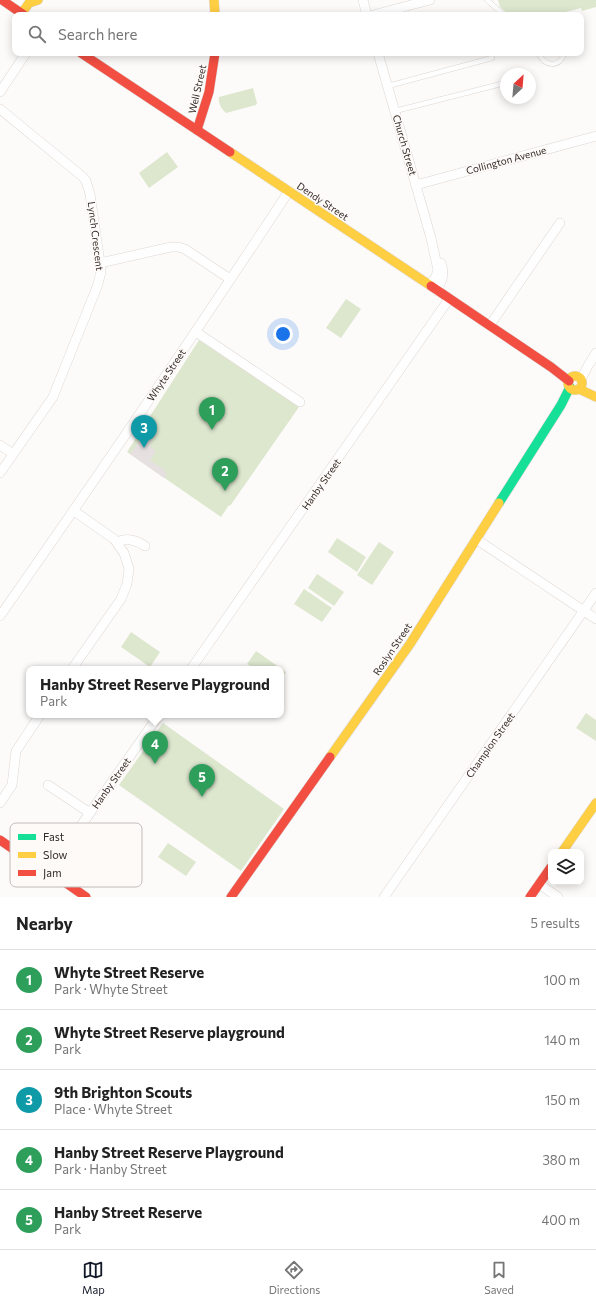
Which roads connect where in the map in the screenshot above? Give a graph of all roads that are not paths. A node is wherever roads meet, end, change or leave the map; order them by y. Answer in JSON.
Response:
{"nodes":[{"id":1,"x":2,"y":0,"type":"edge"},
{"id":2,"x":38,"y":0,"type":"edge"},
{"id":3,"x":214,"y":0,"type":"edge"},
{"id":4,"x":363,"y":0,"type":"edge"},
{"id":5,"x":430,"y":0,"type":"edge"},
{"id":6,"x":488,"y":0,"type":"edge"},
{"id":7,"x":20,"y":12,"type":"edge"},
{"id":8,"x":24,"y":12,"type":"edge"},
{"id":9,"x":215,"y":12,"type":"edge"},
{"id":10,"x":366,"y":12,"type":"edge"},
{"id":11,"x":384,"y":12,"type":"edge"},
{"id":12,"x":501,"y":12,"type":"edge"},
{"id":13,"x":24,"y":56,"type":"edge"},
{"id":14,"x":86,"y":56,"type":"edge"},
{"id":15,"x":215,"y":56,"type":"edge"},
{"id":16,"x":379,"y":56,"type":"edge"},
{"id":17,"x":540,"y":56,"type":"edge"},
{"id":18,"x":563,"y":56,"type":"edge"},
{"id":19,"x":492,"y":58,"type":"dead end"},
{"id":20,"x":500,"y":84,"type":"edge"},
{"id":21,"x":388,"y":86,"type":"junction"},
{"id":22,"x":0,"y":92,"type":"edge"},
{"id":23,"x":0,"y":109,"type":"edge"},
{"id":24,"x":395,"y":111,"type":"junction"},
{"id":25,"x":197,"y":130,"type":"junction"},
{"id":26,"x":596,"y":136,"type":"edge"},
{"id":27,"x":416,"y":185,"type":"junction"},
{"id":28,"x":289,"y":191,"type":"junction"},
{"id":29,"x":560,"y":223,"type":"dead end"},
{"id":30,"x":100,"y":264,"type":"junction"},
{"id":31,"x":230,"y":279,"type":"junction"},
{"id":32,"x":434,"y":288,"type":"junction"},
{"id":33,"x":449,"y":299,"type":"junction"},
{"id":34,"x":490,"y":326,"type":"junction"},
{"id":35,"x":196,"y":332,"type":"junction"},
{"id":36,"x":596,"y":353,"type":"edge"},
{"id":37,"x":576,"y":383,"type":"junction"},
{"id":38,"x":596,"y":396,"type":"edge"},
{"id":39,"x":300,"y":402,"type":"dead end"},
{"id":40,"x":0,"y":445,"type":"edge"},
{"id":41,"x":13,"y":454,"type":"junction"},
{"id":42,"x":0,"y":473,"type":"edge"},
{"id":43,"x":74,"y":511,"type":"junction"},
{"id":44,"x":476,"y":539,"type":"junction"},
{"id":45,"x":117,"y":542,"type":"junction"},
{"id":46,"x":145,"y":546,"type":"dead end"},
{"id":47,"x":596,"y":593,"type":"edge"},
{"id":48,"x":584,"y":611,"type":"junction"},
{"id":49,"x":0,"y":616,"type":"edge"},
{"id":50,"x":596,"y":620,"type":"edge"},
{"id":51,"x":74,"y":666,"type":"edge"},
{"id":52,"x":193,"y":666,"type":"edge"},
{"id":53,"x":38,"y":718,"type":"edge"},
{"id":54,"x":157,"y":718,"type":"edge"},
{"id":55,"x":48,"y":785,"type":"dead end"},
{"id":56,"x":0,"y":803,"type":"edge"},
{"id":57,"x":596,"y":803,"type":"edge"},
{"id":58,"x":90,"y":813,"type":"junction"},
{"id":59,"x":83,"y":823,"type":"edge"},
{"id":60,"x":0,"y":833,"type":"edge"},
{"id":61,"x":0,"y":840,"type":"edge"},
{"id":62,"x":10,"y":840,"type":"edge"},
{"id":63,"x":10,"y":847,"type":"edge"},
{"id":64,"x":564,"y":849,"type":"edge"},
{"id":65,"x":548,"y":871,"type":"edge"},
{"id":66,"x":539,"y":884,"type":"junction"},
{"id":67,"x":72,"y":887,"type":"edge"},
{"id":68,"x":86,"y":897,"type":"edge"},
{"id":69,"x":231,"y":897,"type":"edge"},
{"id":70,"x":384,"y":897,"type":"edge"},
{"id":71,"x":530,"y":897,"type":"edge"},
{"id":72,"x":558,"y":897,"type":"edge"}],
"edges":[{"from":1,"to":7,"type":"street"},
{"from":2,"to":8,"type":"street"},
{"from":3,"to":9,"type":"street"},
{"from":4,"to":10,"type":"street"},
{"from":5,"to":11,"type":"street"},
{"from":6,"to":12,"type":"lane"},
{"from":13,"to":22,"type":"street"},
{"from":14,"to":25,"type":"street","name":"Dendy Street"},
{"from":15,"to":25,"type":"street","name":"Well Street"},
{"from":16,"to":21,"type":"street","name":"Church Street"},
{"from":17,"to":18,"type":"lane"},
{"from":19,"to":21,"type":"lane"},
{"from":20,"to":24,"type":"lane"},
{"from":21,"to":24,"type":"street","name":"Church Street"},
{"from":23,"to":30,"type":"street","name":"Lynch Crescent"},
{"from":24,"to":27,"type":"street","name":"Church Street"},
{"from":25,"to":28,"type":"street","name":"Dendy Street"},
{"from":26,"to":27,"type":"street","name":"Collington Avenue"},
{"from":27,"to":32,"type":"street","name":"Church Street"},
{"from":28,"to":31,"type":"street","name":"Whyte Street"},
{"from":28,"to":32,"type":"street","name":"Dendy Street"},
{"from":29,"to":34,"type":"street"},
{"from":30,"to":31,"type":"street"},
{"from":30,"to":41,"type":"street","name":"Lynch Crescent"},
{"from":31,"to":35,"type":"street","name":"Whyte Street"},
{"from":32,"to":33,"type":"street","name":"Dendy Street"},
{"from":33,"to":34,"type":"street","name":"Dendy Street"},
{"from":33,"to":52,"type":"street","name":"Hanby Street"},
{"from":34,"to":37,"type":"street","name":"Dendy Street"},
{"from":35,"to":39,"type":"street"},
{"from":35,"to":43,"type":"street","name":"Whyte Street"},
{"from":36,"to":37,"type":"street","name":"Roslyn Street"},
{"from":37,"to":38,"type":"street","name":"Dendy Street"},
{"from":37,"to":44,"type":"street","name":"Roslyn Street"},
{"from":40,"to":41,"type":"street"},
{"from":41,"to":42,"type":"street","name":"Lynch Crescent"},
{"from":43,"to":45,"type":"street"},
{"from":43,"to":49,"type":"street","name":"Whyte Street"},
{"from":44,"to":48,"type":"street"},
{"from":44,"to":69,"type":"street","name":"Roslyn Street"},
{"from":45,"to":46,"type":"street"},
{"from":45,"to":51,"type":"street"},
{"from":47,"to":48,"type":"street","name":"Champion Street"},
{"from":48,"to":50,"type":"street"},
{"from":48,"to":70,"type":"street","name":"Champion Street"},
{"from":53,"to":56,"type":"street"},
{"from":54,"to":58,"type":"street","name":"Hanby Street"},
{"from":55,"to":58,"type":"street"},
{"from":57,"to":64,"type":"street"},
{"from":58,"to":59,"type":"street","name":"Hanby Street"},
{"from":60,"to":62,"type":"street"},
{"from":61,"to":63,"type":"street"},
{"from":65,"to":66,"type":"street"},
{"from":66,"to":71,"type":"street"},
{"from":66,"to":72,"type":"street"},
{"from":67,"to":68,"type":"street"}]}
